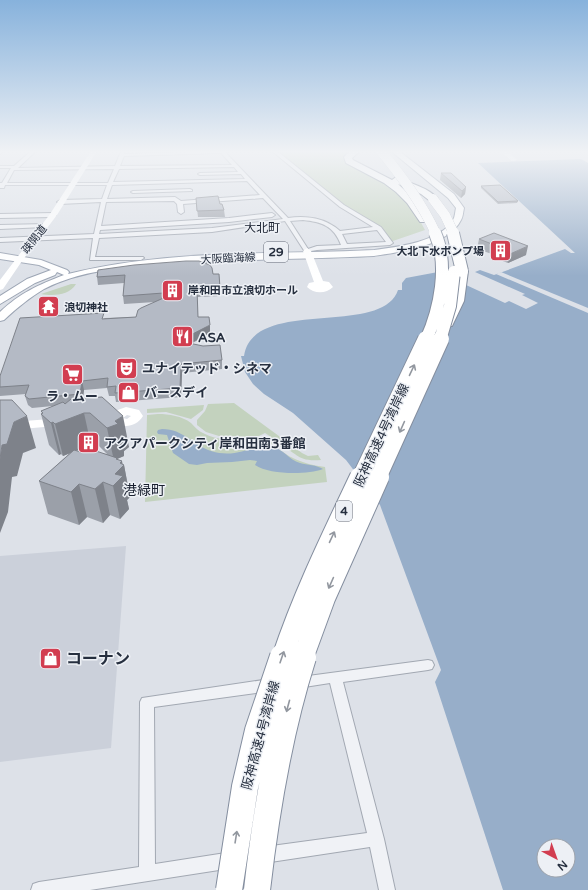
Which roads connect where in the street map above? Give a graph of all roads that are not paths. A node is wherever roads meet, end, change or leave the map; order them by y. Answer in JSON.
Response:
{"nodes":[{"id":1,"x":133,"y":192,"type":"edge"},
{"id":2,"x":66,"y":193,"type":"edge"},
{"id":3,"x":106,"y":193,"type":"edge"},
{"id":4,"x":190,"y":193,"type":"edge"},
{"id":5,"x":261,"y":193,"type":"edge"},
{"id":6,"x":325,"y":193,"type":"edge"},
{"id":7,"x":402,"y":193,"type":"edge"},
{"id":8,"x":413,"y":193,"type":"edge"},
{"id":9,"x":420,"y":193,"type":"edge"},
{"id":10,"x":422,"y":193,"type":"edge"},
{"id":11,"x":435,"y":193,"type":"edge"},
{"id":12,"x":446,"y":193,"type":"edge"},
{"id":13,"x":264,"y":196,"type":"junction"},
{"id":14,"x":132,"y":200,"type":"junction"},
{"id":15,"x":191,"y":202,"type":"junction"},
{"id":16,"x":103,"y":203,"type":"junction"},
{"id":17,"x":180,"y":203,"type":"junction"},
{"id":18,"x":58,"y":205,"type":"junction"},
{"id":19,"x":181,"y":212,"type":"dead end"},
{"id":20,"x":53,"y":215,"type":"junction"},
{"id":21,"x":0,"y":216,"type":"edge"},
{"id":22,"x":284,"y":216,"type":"junction"},
{"id":23,"x":45,"y":225,"type":"junction"},
{"id":24,"x":0,"y":227,"type":"edge"},
{"id":25,"x":98,"y":228,"type":"junction"},
{"id":26,"x":377,"y":228,"type":"dead end"},
{"id":27,"x":339,"y":233,"type":"junction"},
{"id":28,"x":97,"y":236,"type":"junction"},
{"id":29,"x":36,"y":238,"type":"junction"},
{"id":30,"x":0,"y":240,"type":"edge"},
{"id":31,"x":345,"y":246,"type":"junction"},
{"id":32,"x":308,"y":253,"type":"junction"},
{"id":33,"x":0,"y":256,"type":"edge"},
{"id":34,"x":141,"y":258,"type":"junction"},
{"id":35,"x":19,"y":259,"type":"junction"},
{"id":36,"x":162,"y":262,"type":"junction"},
{"id":37,"x":63,"y":271,"type":"junction"},
{"id":38,"x":443,"y":271,"type":"junction"},
{"id":39,"x":319,"y":282,"type":"dead end"},
{"id":40,"x":0,"y":287,"type":"edge"},
{"id":41,"x":21,"y":298,"type":"junction"},
{"id":42,"x":0,"y":300,"type":"edge"},
{"id":43,"x":0,"y":318,"type":"edge"},
{"id":44,"x":447,"y":323,"type":"junction"},
{"id":45,"x":117,"y":418,"type":"edge"},
{"id":46,"x":103,"y":419,"type":"edge"},
{"id":47,"x":74,"y":421,"type":"edge"},
{"id":48,"x":0,"y":427,"type":"edge"},
{"id":49,"x":428,"y":665,"type":"dead end"},
{"id":50,"x":335,"y":677,"type":"junction"},
{"id":51,"x":376,"y":839,"type":"junction"},
{"id":52,"x":147,"y":873,"type":"junction"},
{"id":53,"x":39,"y":890,"type":"edge"},
{"id":54,"x":229,"y":890,"type":"edge"},
{"id":55,"x":257,"y":890,"type":"edge"},
{"id":56,"x":387,"y":890,"type":"edge"}],
"edges":[{"from":1,"to":14,"type":"street"},
{"from":2,"to":18,"type":"street","name":"疎開道"},
{"from":3,"to":16,"type":"street"},
{"from":4,"to":15,"type":"street"},
{"from":5,"to":13,"type":"street"},
{"from":6,"to":31,"type":"street"},
{"from":7,"to":38,"type":"highway","number":"4","bridge":true},
{"from":8,"to":38,"type":"highway","name":"阪神高速4号湾岸線","number":"4","bridge":true},
{"from":9,"to":44,"type":"highway","name":"阪神高速4号湾岸線","number":"4","bridge":true},
{"from":10,"to":44,"type":"highway","number":"4","bridge":true},
{"from":11,"to":32,"type":"main road","name":"大阪臨海線","number":"29"},
{"from":12,"to":32,"type":"main road","name":"大阪臨海線","number":"29"},
{"from":13,"to":15,"type":"street"},
{"from":13,"to":22,"type":"street"},
{"from":14,"to":16,"type":"street"},
{"from":14,"to":17,"type":"street"},
{"from":15,"to":17,"type":"street"},
{"from":16,"to":18,"type":"street"},
{"from":16,"to":25,"type":"street"},
{"from":17,"to":19,"type":"street"},
{"from":18,"to":20,"type":"street","name":"疎開道"},
{"from":20,"to":21,"type":"street"},
{"from":20,"to":23,"type":"street","name":"疎開道"},
{"from":22,"to":25,"type":"street"},
{"from":22,"to":27,"type":"street"},
{"from":22,"to":28,"type":"street"},
{"from":22,"to":32,"type":"street"},
{"from":23,"to":24,"type":"street"},
{"from":23,"to":29,"type":"street","name":"疎開道"},
{"from":25,"to":28,"type":"street"},
{"from":26,"to":27,"type":"street"},
{"from":27,"to":31,"type":"street"},
{"from":28,"to":29,"type":"street"},
{"from":28,"to":34,"type":"street"},
{"from":29,"to":30,"type":"street"},
{"from":29,"to":35,"type":"street","name":"疎開道"},
{"from":31,"to":32,"type":"street"},
{"from":32,"to":34,"type":"main road","name":"大阪臨海線","number":"29"},
{"from":32,"to":36,"type":"main road","name":"大阪臨海線","number":"29"},
{"from":32,"to":39,"type":"street"},
{"from":33,"to":35,"type":"main road"},
{"from":34,"to":37,"type":"main road","name":"大阪臨海線","number":"29"},
{"from":35,"to":37,"type":"main road"},
{"from":35,"to":40,"type":"street","name":"疎開道"},
{"from":36,"to":37,"type":"main road"},
{"from":36,"to":41,"type":"main road","name":"大阪臨海線","number":"29"},
{"from":37,"to":41,"type":"main road"},
{"from":37,"to":42,"type":"main road","name":"大阪臨海線","number":"29"},
{"from":54,"to":38,"type":"highway","name":"阪神高速4号湾岸線","number":"4","one_way":true,"bridge":true},
{"from":41,"to":43,"type":"main road","name":"大阪臨海線","number":"29"},
{"from":44,"to":55,"type":"highway","name":"阪神高速4号湾岸線","number":"4","one_way":true,"bridge":true},
{"from":45,"to":46,"type":"street"},
{"from":47,"to":48,"type":"street"},
{"from":49,"to":50,"type":"street"},
{"from":50,"to":51,"type":"street"},
{"from":50,"to":52,"type":"street"},
{"from":51,"to":52,"type":"street"},
{"from":51,"to":56,"type":"street"},
{"from":52,"to":53,"type":"street"}]}
